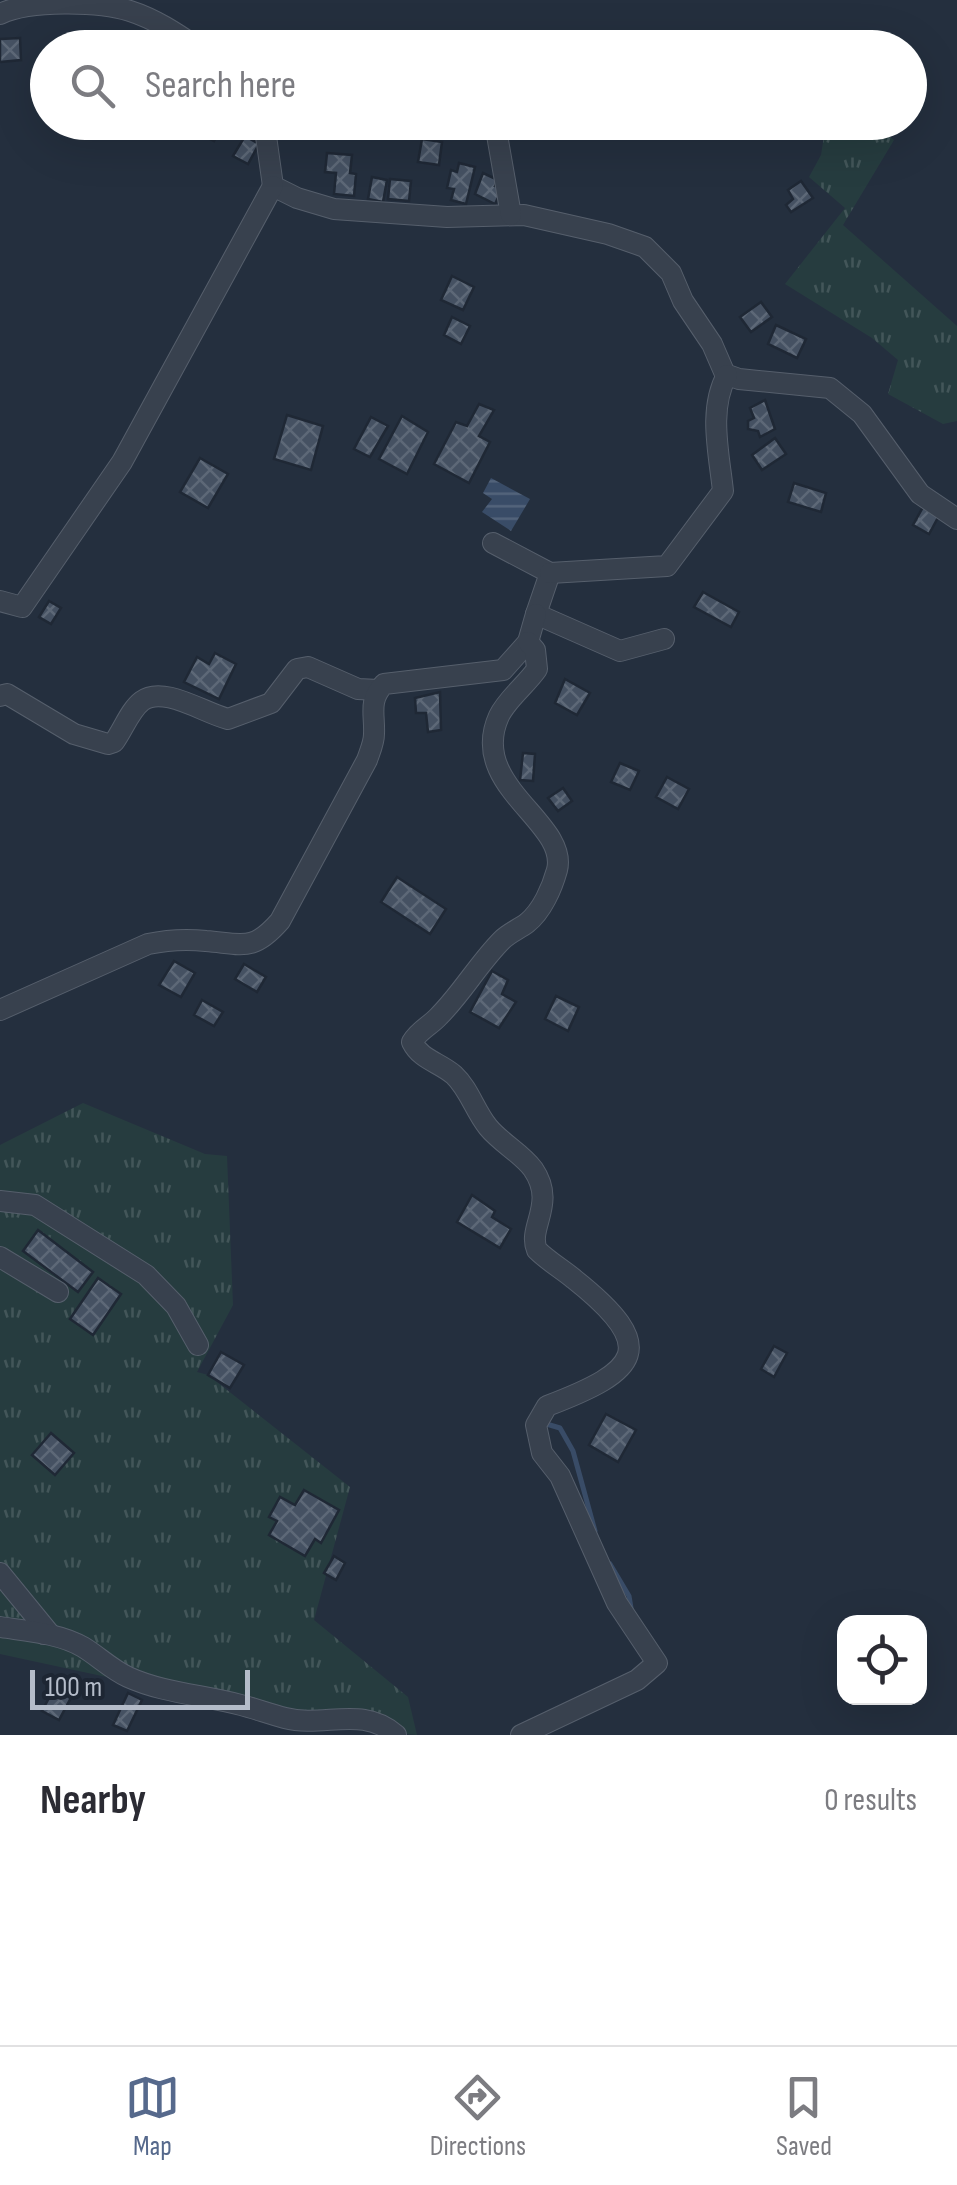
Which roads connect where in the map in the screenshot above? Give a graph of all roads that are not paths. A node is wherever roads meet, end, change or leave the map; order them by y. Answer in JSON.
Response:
{"nodes":[{"id":1,"x":0,"y":14,"type":"edge"},
{"id":2,"x":172,"y":30,"type":"edge"},
{"id":3,"x":267,"y":140,"type":"edge"},
{"id":4,"x":498,"y":140,"type":"edge"},
{"id":5,"x":273,"y":186,"type":"junction"},
{"id":6,"x":511,"y":215,"type":"junction"},
{"id":7,"x":727,"y":375,"type":"junction"},
{"id":8,"x":957,"y":519,"type":"edge"},
{"id":9,"x":493,"y":543,"type":"dead end"},
{"id":10,"x":550,"y":573,"type":"junction"},
{"id":11,"x":0,"y":601,"type":"edge"},
{"id":12,"x":536,"y":614,"type":"junction"},
{"id":13,"x":664,"y":639,"type":"dead end"},
{"id":14,"x":528,"y":642,"type":"junction"},
{"id":15,"x":378,"y":690,"type":"junction"},
{"id":16,"x":0,"y":696,"type":"edge"},
{"id":17,"x":0,"y":1010,"type":"edge"},
{"id":18,"x":0,"y":1200,"type":"edge"},
{"id":19,"x":0,"y":1257,"type":"edge"},
{"id":20,"x":58,"y":1292,"type":"dead end"},
{"id":21,"x":198,"y":1346,"type":"dead end"},
{"id":22,"x":0,"y":1573,"type":"edge"},
{"id":23,"x":0,"y":1627,"type":"edge"},
{"id":24,"x":42,"y":1634,"type":"junction"},
{"id":25,"x":396,"y":1735,"type":"edge"},
{"id":26,"x":521,"y":1735,"type":"edge"}],
"edges":[{"from":1,"to":2,"type":"street"},
{"from":3,"to":5,"type":"street"},
{"from":4,"to":6,"type":"street"},
{"from":5,"to":6,"type":"street"},
{"from":5,"to":11,"type":"street"},
{"from":6,"to":7,"type":"street"},
{"from":7,"to":8,"type":"street"},
{"from":7,"to":10,"type":"street"},
{"from":9,"to":10,"type":"street"},
{"from":10,"to":12,"type":"street"},
{"from":12,"to":13,"type":"street"},
{"from":12,"to":14,"type":"street"},
{"from":14,"to":15,"type":"street"},
{"from":14,"to":26,"type":"street"},
{"from":15,"to":16,"type":"street"},
{"from":15,"to":17,"type":"street"},
{"from":18,"to":21,"type":"street"},
{"from":19,"to":20,"type":"street"},
{"from":22,"to":24,"type":"street"},
{"from":23,"to":24,"type":"street"},
{"from":24,"to":25,"type":"street"}]}
